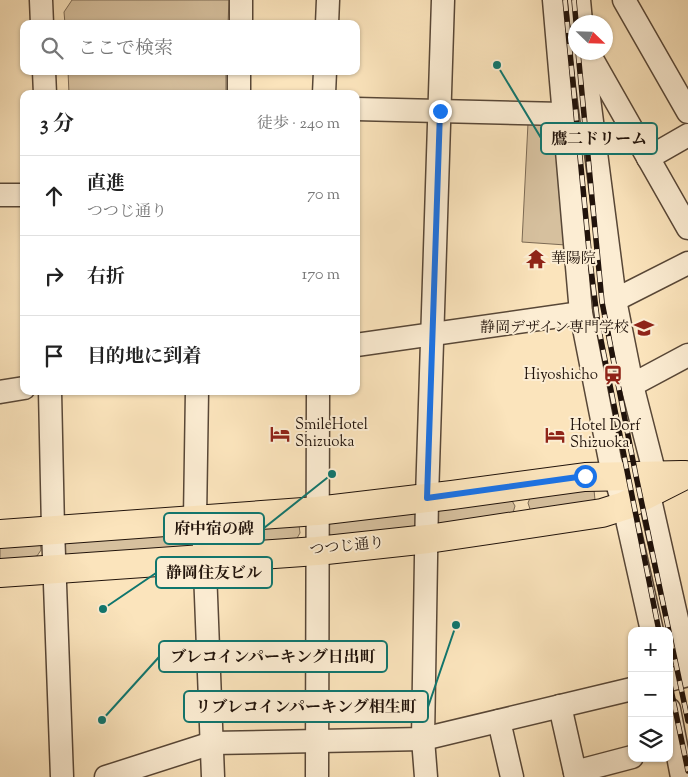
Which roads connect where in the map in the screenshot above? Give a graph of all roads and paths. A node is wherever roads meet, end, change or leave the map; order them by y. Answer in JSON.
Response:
{"nodes":[{"id":1,"x":42,"y":0,"type":"edge"},
{"id":2,"x":241,"y":0,"type":"edge"},
{"id":3,"x":328,"y":0,"type":"edge"},
{"id":4,"x":443,"y":0,"type":"edge"},
{"id":5,"x":554,"y":0,"type":"edge"},
{"id":6,"x":579,"y":0,"type":"edge"},
{"id":7,"x":632,"y":3,"type":"edge"},
{"id":8,"x":580,"y":15,"type":"edge"},
{"id":9,"x":42,"y":20,"type":"edge"},
{"id":10,"x":240,"y":20,"type":"edge"},
{"id":11,"x":327,"y":20,"type":"edge"},
{"id":12,"x":584,"y":60,"type":"edge"},
{"id":13,"x":593,"y":60,"type":"edge"},
{"id":14,"x":44,"y":75,"type":"edge"},
{"id":15,"x":239,"y":75,"type":"edge"},
{"id":16,"x":325,"y":75,"type":"edge"},
{"id":17,"x":45,"y":90,"type":"edge"},
{"id":18,"x":239,"y":90,"type":"edge"},
{"id":19,"x":324,"y":90,"type":"edge"},
{"id":20,"x":360,"y":109,"type":"edge"},
{"id":21,"x":440,"y":111,"type":"junction"},
{"id":22,"x":688,"y":112,"type":"edge"},
{"id":23,"x":562,"y":114,"type":"junction"},
{"id":24,"x":688,"y":134,"type":"edge"},
{"id":25,"x":648,"y":158,"type":"junction"},
{"id":26,"x":0,"y":195,"type":"edge"},
{"id":27,"x":20,"y":195,"type":"edge"},
{"id":28,"x":688,"y":228,"type":"edge"},
{"id":29,"x":688,"y":263,"type":"edge"},
{"id":30,"x":615,"y":300,"type":"junction"},
{"id":31,"x":581,"y":313,"type":"junction"},
{"id":32,"x":433,"y":336,"type":"junction"},
{"id":33,"x":360,"y":345,"type":"edge"},
{"id":34,"x":688,"y":355,"type":"edge"},
{"id":35,"x":632,"y":385,"type":"junction"},
{"id":36,"x":20,"y":389,"type":"edge"},
{"id":37,"x":0,"y":392,"type":"edge"},
{"id":38,"x":50,"y":395,"type":"edge"},
{"id":39,"x":197,"y":395,"type":"edge"},
{"id":40,"x":318,"y":395,"type":"edge"},
{"id":41,"x":686,"y":475,"type":"edge"},
{"id":42,"x":614,"y":476,"type":"junction"},
{"id":43,"x":652,"y":485,"type":"junction"},
{"id":44,"x":427,"y":498,"type":"junction"},
{"id":45,"x":624,"y":506,"type":"junction"},
{"id":46,"x":317,"y":511,"type":"junction"},
{"id":47,"x":199,"y":520,"type":"junction"},
{"id":48,"x":53,"y":529,"type":"junction"},
{"id":49,"x":0,"y":534,"type":"edge"},
{"id":50,"x":428,"y":539,"type":"junction"},
{"id":51,"x":317,"y":551,"type":"junction"},
{"id":52,"x":204,"y":558,"type":"junction"},
{"id":53,"x":54,"y":569,"type":"junction"},
{"id":54,"x":0,"y":573,"type":"edge"},
{"id":55,"x":651,"y":627,"type":"edge"},
{"id":56,"x":688,"y":668,"type":"edge"},
{"id":57,"x":688,"y":675,"type":"edge"},
{"id":58,"x":673,"y":679,"type":"edge"},
{"id":59,"x":628,"y":690,"type":"edge"},
{"id":60,"x":560,"y":706,"type":"junction"},
{"id":61,"x":499,"y":721,"type":"junction"},
{"id":62,"x":423,"y":739,"type":"junction"},
{"id":63,"x":317,"y":741,"type":"junction"},
{"id":64,"x":212,"y":743,"type":"junction"},
{"id":65,"x":673,"y":748,"type":"edge"},
{"id":66,"x":628,"y":757,"type":"edge"},
{"id":67,"x":576,"y":775,"type":"edge"},
{"id":68,"x":62,"y":777,"type":"edge"},
{"id":69,"x":106,"y":777,"type":"edge"},
{"id":70,"x":213,"y":777,"type":"edge"},
{"id":71,"x":317,"y":777,"type":"edge"},
{"id":72,"x":426,"y":777,"type":"edge"},
{"id":73,"x":512,"y":777,"type":"edge"},
{"id":74,"x":682,"y":777,"type":"edge"}],
"edges":[{"from":1,"to":9,"type":"street"},
{"from":2,"to":10,"type":"street"},
{"from":3,"to":11,"type":"street"},
{"from":4,"to":21,"type":"street"},
{"from":5,"to":23,"type":"street"},
{"from":6,"to":8,"type":"street"},
{"from":7,"to":22,"type":"street"},
{"from":12,"to":30,"type":"street"},
{"from":13,"to":25,"type":"street"},
{"from":14,"to":17,"type":"street"},
{"from":15,"to":18,"type":"street"},
{"from":16,"to":19,"type":"street"},
{"from":20,"to":21,"type":"street"},
{"from":21,"to":23,"type":"street"},
{"from":21,"to":32,"type":"street"},
{"from":23,"to":31,"type":"street"},
{"from":24,"to":25,"type":"street"},
{"from":25,"to":28,"type":"street"},
{"from":26,"to":27,"type":"street"},
{"from":29,"to":30,"type":"street"},
{"from":30,"to":35,"type":"street"},
{"from":31,"to":32,"type":"street"},
{"from":31,"to":42,"type":"street"},
{"from":32,"to":33,"type":"street"},
{"from":32,"to":44,"type":"street"},
{"from":34,"to":35,"type":"street"},
{"from":35,"to":43,"type":"street"},
{"from":36,"to":37,"type":"street"},
{"from":38,"to":48,"type":"street"},
{"from":39,"to":47,"type":"street"},
{"from":40,"to":46,"type":"street"},
{"from":41,"to":43,"type":"main road","name":"つつじ通り"},
{"from":42,"to":43,"type":"main road","name":"つつじ通り"},
{"from":42,"to":44,"type":"main road","name":"つつじ通り"},
{"from":42,"to":45,"type":"street"},
{"from":43,"to":45,"type":"main road","name":"つつじ通り"},
{"from":43,"to":56,"type":"street"},
{"from":44,"to":46,"type":"main road","name":"つつじ通り"},
{"from":44,"to":50,"type":"street"},
{"from":45,"to":50,"type":"main road","name":"つつじ通り"},
{"from":45,"to":55,"type":"street"},
{"from":46,"to":47,"type":"main road","name":"つつじ通り"},
{"from":46,"to":51,"type":"street"},
{"from":47,"to":48,"type":"main road","name":"つつじ通り"},
{"from":47,"to":52,"type":"street"},
{"from":48,"to":49,"type":"main road","name":"つつじ通り"},
{"from":48,"to":53,"type":"street"},
{"from":50,"to":51,"type":"main road","name":"つつじ通り"},
{"from":50,"to":62,"type":"street"},
{"from":51,"to":52,"type":"main road","name":"つつじ通り"},
{"from":51,"to":63,"type":"street"},
{"from":52,"to":53,"type":"main road","name":"つつじ通り"},
{"from":52,"to":64,"type":"street"},
{"from":53,"to":54,"type":"main road","name":"つつじ通り"},
{"from":53,"to":68,"type":"street"},
{"from":57,"to":58,"type":"street"},
{"from":59,"to":60,"type":"street"},
{"from":60,"to":61,"type":"street"},
{"from":60,"to":67,"type":"street"},
{"from":61,"to":62,"type":"street"},
{"from":61,"to":73,"type":"street"},
{"from":62,"to":63,"type":"street"},
{"from":62,"to":72,"type":"street"},
{"from":63,"to":64,"type":"street"},
{"from":63,"to":71,"type":"street"},
{"from":64,"to":69,"type":"street"},
{"from":64,"to":70,"type":"street"},
{"from":65,"to":74,"type":"street"},
{"from":66,"to":67,"type":"street"}]}
